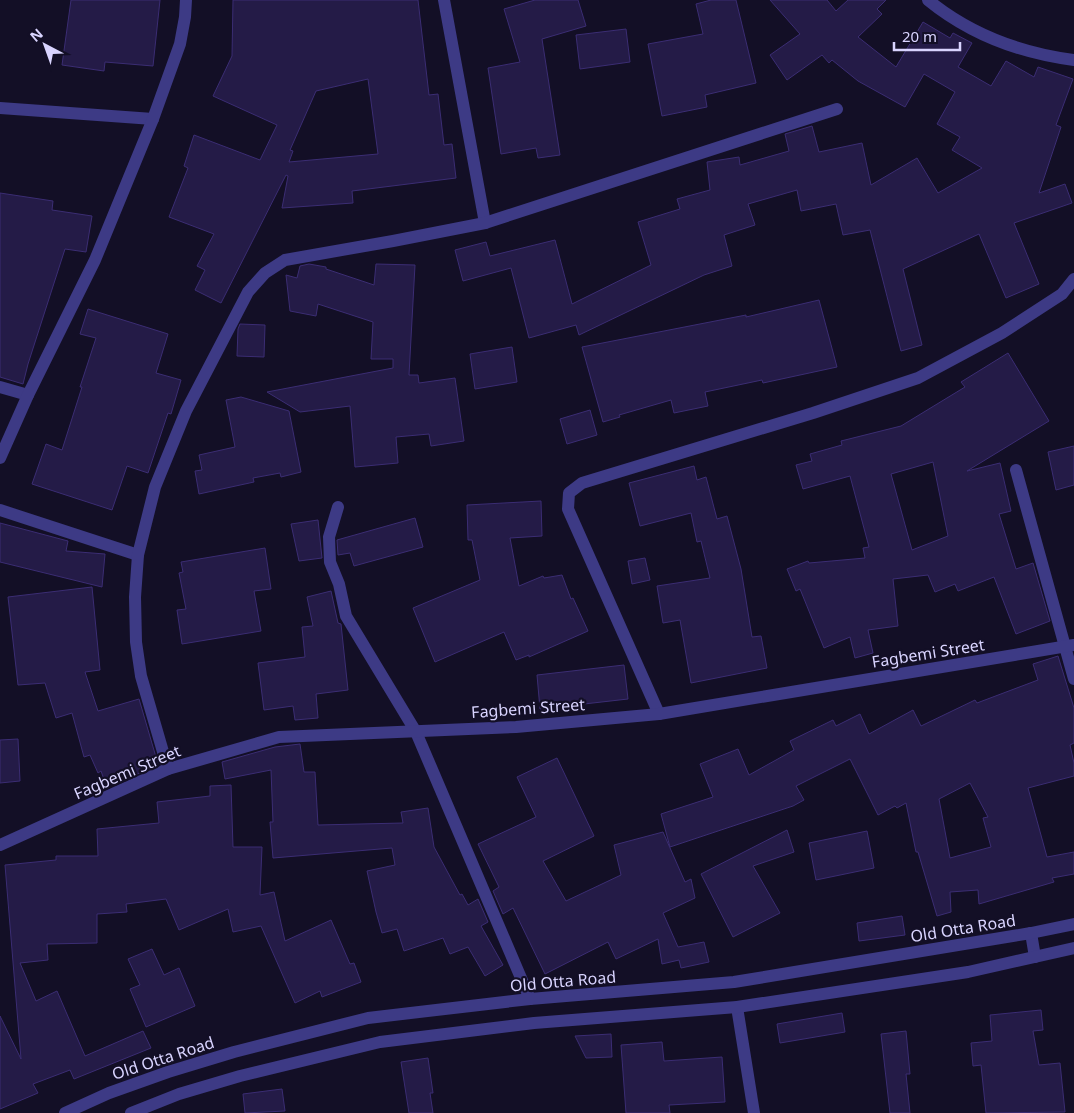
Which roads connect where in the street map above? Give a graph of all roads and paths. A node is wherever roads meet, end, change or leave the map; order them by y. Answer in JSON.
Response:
{"nodes":[{"id":1,"x":186,"y":0,"type":"edge"},
{"id":2,"x":444,"y":0,"type":"edge"},
{"id":3,"x":928,"y":0,"type":"edge"},
{"id":4,"x":1074,"y":60,"type":"edge"},
{"id":5,"x":0,"y":108,"type":"edge"},
{"id":6,"x":837,"y":109,"type":"dead end"},
{"id":7,"x":153,"y":119,"type":"junction"},
{"id":8,"x":485,"y":223,"type":"junction"},
{"id":9,"x":1074,"y":279,"type":"edge"},
{"id":10,"x":0,"y":387,"type":"edge"},
{"id":11,"x":28,"y":395,"type":"junction"},
{"id":12,"x":0,"y":458,"type":"edge"},
{"id":13,"x":1016,"y":470,"type":"dead end"},
{"id":14,"x":338,"y":507,"type":"dead end"},
{"id":15,"x":0,"y":510,"type":"edge"},
{"id":16,"x":138,"y":555,"type":"junction"},
{"id":17,"x":1070,"y":646,"type":"edge"},
{"id":18,"x":1074,"y":679,"type":"edge"},
{"id":19,"x":659,"y":714,"type":"junction"},
{"id":20,"x":416,"y":732,"type":"junction"},
{"id":21,"x":168,"y":769,"type":"junction"},
{"id":22,"x":0,"y":845,"type":"edge"},
{"id":23,"x":1074,"y":924,"type":"edge"},
{"id":24,"x":1030,"y":933,"type":"junction"},
{"id":25,"x":1074,"y":948,"type":"edge"},
{"id":26,"x":1035,"y":957,"type":"junction"},
{"id":27,"x":530,"y":999,"type":"junction"},
{"id":28,"x":737,"y":1007,"type":"junction"},
{"id":29,"x":65,"y":1113,"type":"edge"},
{"id":30,"x":131,"y":1113,"type":"edge"},
{"id":31,"x":754,"y":1113,"type":"edge"}],
"edges":[{"from":1,"to":7,"type":"street"},
{"from":2,"to":8,"type":"street"},
{"from":3,"to":4,"type":"street"},
{"from":5,"to":7,"type":"street"},
{"from":6,"to":8,"type":"street"},
{"from":7,"to":11,"type":"street"},
{"from":8,"to":16,"type":"street"},
{"from":9,"to":19,"type":"street"},
{"from":10,"to":11,"type":"street"},
{"from":11,"to":12,"type":"street"},
{"from":13,"to":17,"type":"street"},
{"from":14,"to":20,"type":"street"},
{"from":15,"to":16,"type":"street"},
{"from":16,"to":21,"type":"street"},
{"from":17,"to":18,"type":"street"},
{"from":17,"to":19,"type":"street","name":"Fagbemi Street"},
{"from":19,"to":20,"type":"street","name":"Fagbemi Street"},
{"from":20,"to":21,"type":"street","name":"Fagbemi Street"},
{"from":20,"to":27,"type":"street"},
{"from":21,"to":22,"type":"street","name":"Fagbemi Street"},
{"from":23,"to":24,"type":"street","name":"Old Otta Road"},
{"from":24,"to":26,"type":"street"},
{"from":24,"to":27,"type":"street","name":"Old Otta Road"},
{"from":25,"to":26,"type":"street"},
{"from":26,"to":28,"type":"street"},
{"from":27,"to":29,"type":"street","name":"Old Otta Road"},
{"from":28,"to":30,"type":"street"},
{"from":28,"to":31,"type":"street"}]}
